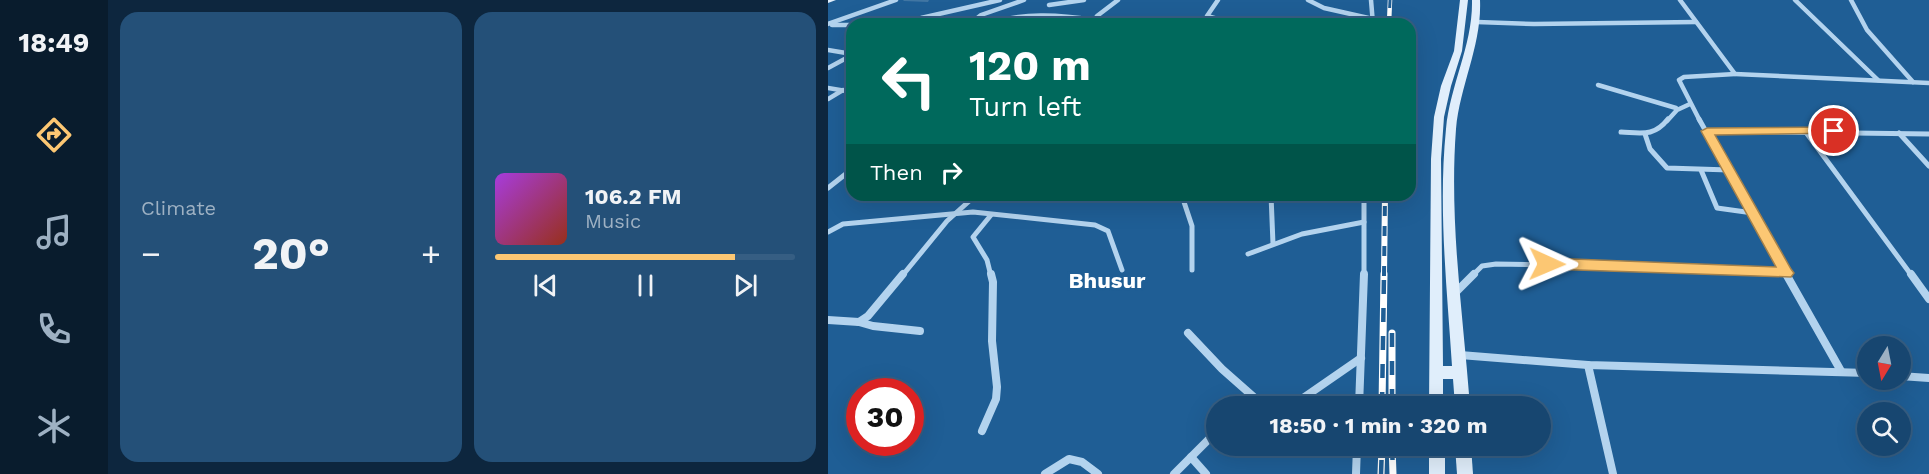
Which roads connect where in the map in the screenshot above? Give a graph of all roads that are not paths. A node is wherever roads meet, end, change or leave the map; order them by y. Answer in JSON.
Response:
{"nodes":[{"id":1,"x":896,"y":0,"type":"edge"},
{"id":2,"x":1000,"y":0,"type":"edge"},
{"id":3,"x":1024,"y":0,"type":"edge"},
{"id":4,"x":1084,"y":0,"type":"edge"},
{"id":5,"x":1118,"y":0,"type":"edge"},
{"id":6,"x":1218,"y":0,"type":"edge"},
{"id":7,"x":1308,"y":0,"type":"edge"},
{"id":8,"x":1371,"y":0,"type":"edge"},
{"id":9,"x":1464,"y":0,"type":"edge"},
{"id":10,"x":1476,"y":0,"type":"edge"},
{"id":11,"x":1680,"y":0,"type":"edge"},
{"id":12,"x":1795,"y":0,"type":"edge"},
{"id":13,"x":1851,"y":0,"type":"edge"},
{"id":14,"x":1049,"y":5,"type":"dead end"},
{"id":15,"x":921,"y":18,"type":"edge"},
{"id":16,"x":977,"y":18,"type":"edge"},
{"id":17,"x":1004,"y":18,"type":"edge"},
{"id":18,"x":1077,"y":18,"type":"edge"},
{"id":19,"x":1097,"y":18,"type":"edge"},
{"id":20,"x":1214,"y":18,"type":"edge"},
{"id":21,"x":1359,"y":18,"type":"edge"},
{"id":22,"x":1373,"y":18,"type":"edge"},
{"id":23,"x":1477,"y":22,"type":"junction"},
{"id":24,"x":1696,"y":22,"type":"junction"},
{"id":25,"x":828,"y":24,"type":"edge"},
{"id":26,"x":846,"y":24,"type":"edge"},
{"id":27,"x":828,"y":50,"type":"edge"},
{"id":28,"x":846,"y":53,"type":"edge"},
{"id":29,"x":846,"y":57,"type":"edge"},
{"id":30,"x":828,"y":68,"type":"edge"},
{"id":31,"x":1735,"y":74,"type":"junction"},
{"id":32,"x":1878,"y":80,"type":"junction"},
{"id":33,"x":1913,"y":82,"type":"junction"},
{"id":34,"x":1929,"y":83,"type":"edge"},
{"id":35,"x":1598,"y":86,"type":"dead end"},
{"id":36,"x":828,"y":88,"type":"edge"},
{"id":37,"x":843,"y":90,"type":"junction"},
{"id":38,"x":846,"y":91,"type":"edge"},
{"id":39,"x":828,"y":99,"type":"edge"},
{"id":40,"x":1690,"y":104,"type":"junction"},
{"id":41,"x":1676,"y":108,"type":"junction"},
{"id":42,"x":1707,"y":131,"type":"junction"},
{"id":43,"x":1805,"y":131,"type":"junction"},
{"id":44,"x":1621,"y":132,"type":"dead end"},
{"id":45,"x":1899,"y":133,"type":"junction"},
{"id":46,"x":1645,"y":134,"type":"junction"},
{"id":47,"x":1929,"y":134,"type":"edge"},
{"id":48,"x":1929,"y":166,"type":"edge"},
{"id":49,"x":1701,"y":170,"type":"junction"},
{"id":50,"x":1729,"y":170,"type":"junction"},
{"id":51,"x":846,"y":174,"type":"edge"},
{"id":52,"x":828,"y":188,"type":"edge"},
{"id":53,"x":969,"y":201,"type":"edge"},
{"id":54,"x":1184,"y":201,"type":"edge"},
{"id":55,"x":1270,"y":201,"type":"edge"},
{"id":56,"x":1363,"y":201,"type":"edge"},
{"id":57,"x":956,"y":213,"type":"junction"},
{"id":58,"x":1753,"y":213,"type":"junction"},
{"id":59,"x":991,"y":215,"type":"junction"},
{"id":60,"x":1364,"y":222,"type":"junction"},
{"id":61,"x":828,"y":232,"type":"edge"},
{"id":62,"x":1273,"y":244,"type":"junction"},
{"id":63,"x":1248,"y":254,"type":"dead end"},
{"id":64,"x":1122,"y":270,"type":"dead end"},
{"id":65,"x":1192,"y":270,"type":"dead end"},
{"id":66,"x":1786,"y":273,"type":"junction"},
{"id":67,"x":1455,"y":293,"type":"junction"},
{"id":68,"x":1929,"y":299,"type":"edge"},
{"id":69,"x":828,"y":320,"type":"edge"},
{"id":70,"x":859,"y":322,"type":"junction"},
{"id":71,"x":920,"y":331,"type":"dead end"},
{"id":72,"x":1188,"y":333,"type":"dead end"},
{"id":73,"x":1460,"y":355,"type":"junction"},
{"id":74,"x":1361,"y":358,"type":"junction"},
{"id":75,"x":1588,"y":365,"type":"junction"},
{"id":76,"x":1841,"y":371,"type":"junction"},
{"id":77,"x":1436,"y":372,"type":"junction"},
{"id":78,"x":1857,"y":372,"type":"edge"},
{"id":79,"x":1460,"y":373,"type":"junction"},
{"id":80,"x":1911,"y":377,"type":"edge"},
{"id":81,"x":1929,"y":378,"type":"edge"},
{"id":82,"x":1253,"y":396,"type":"edge"},
{"id":83,"x":1306,"y":396,"type":"edge"},
{"id":84,"x":1359,"y":396,"type":"edge"},
{"id":85,"x":1437,"y":396,"type":"edge"},
{"id":86,"x":1461,"y":396,"type":"edge"},
{"id":87,"x":982,"y":431,"type":"dead end"},
{"id":88,"x":1206,"y":442,"type":"edge"},
{"id":89,"x":1357,"y":456,"type":"edge"},
{"id":90,"x":1437,"y":456,"type":"edge"},
{"id":91,"x":1464,"y":456,"type":"edge"},
{"id":92,"x":1191,"y":457,"type":"junction"},
{"id":93,"x":1045,"y":474,"type":"edge"},
{"id":94,"x":1098,"y":474,"type":"edge"},
{"id":95,"x":1174,"y":474,"type":"edge"},
{"id":96,"x":1206,"y":474,"type":"edge"},
{"id":97,"x":1356,"y":474,"type":"edge"},
{"id":98,"x":1437,"y":474,"type":"edge"},
{"id":99,"x":1465,"y":474,"type":"edge"},
{"id":100,"x":1612,"y":474,"type":"edge"}],
"edges":[{"from":1,"to":25,"type":"street"},
{"from":2,"to":15,"type":"street"},
{"from":3,"to":16,"type":"street"},
{"from":4,"to":14,"type":"street"},
{"from":5,"to":19,"type":"street"},
{"from":6,"to":20,"type":"street"},
{"from":7,"to":21,"type":"street"},
{"from":8,"to":22,"type":"street"},
{"from":9,"to":77,"type":"main road"},
{"from":10,"to":23,"type":"main road"},
{"from":11,"to":24,"type":"street"},
{"from":12,"to":32,"type":"street"},
{"from":13,"to":33,"type":"street"},
{"from":17,"to":18,"type":"street"},
{"from":23,"to":24,"type":"street"},
{"from":23,"to":67,"type":"main road"},
{"from":24,"to":31,"type":"street"},
{"from":25,"to":26,"type":"street"},
{"from":27,"to":28,"type":"street"},
{"from":29,"to":30,"type":"street"},
{"from":31,"to":32,"type":"street"},
{"from":31,"to":40,"type":"street"},
{"from":32,"to":33,"type":"street"},
{"from":33,"to":34,"type":"street"},
{"from":35,"to":41,"type":"street"},
{"from":36,"to":37,"type":"street"},
{"from":37,"to":38,"type":"street"},
{"from":37,"to":39,"type":"street"},
{"from":40,"to":41,"type":"street"},
{"from":40,"to":42,"type":"street"},
{"from":41,"to":46,"type":"street"},
{"from":42,"to":43,"type":"street"},
{"from":42,"to":50,"type":"street"},
{"from":43,"to":45,"type":"street"},
{"from":43,"to":68,"type":"street"},
{"from":44,"to":46,"type":"street"},
{"from":45,"to":47,"type":"street"},
{"from":45,"to":48,"type":"street"},
{"from":46,"to":49,"type":"street"},
{"from":49,"to":50,"type":"street"},
{"from":49,"to":58,"type":"street"},
{"from":50,"to":58,"type":"street"},
{"from":51,"to":52,"type":"street"},
{"from":53,"to":57,"type":"street"},
{"from":54,"to":65,"type":"street"},
{"from":55,"to":62,"type":"street"},
{"from":56,"to":60,"type":"street"},
{"from":57,"to":59,"type":"street"},
{"from":57,"to":61,"type":"street"},
{"from":57,"to":70,"type":"street"},
{"from":58,"to":66,"type":"street"},
{"from":59,"to":64,"type":"street"},
{"from":59,"to":87,"type":"street"},
{"from":60,"to":62,"type":"street"},
{"from":60,"to":74,"type":"street"},
{"from":62,"to":63,"type":"street"},
{"from":66,"to":67,"type":"street"},
{"from":66,"to":76,"type":"street"},
{"from":67,"to":73,"type":"main road"},
{"from":69,"to":70,"type":"street"},
{"from":70,"to":71,"type":"street"},
{"from":72,"to":82,"type":"street"},
{"from":73,"to":75,"type":"street"},
{"from":73,"to":79,"type":"main road"},
{"from":74,"to":83,"type":"street"},
{"from":74,"to":84,"type":"street"},
{"from":75,"to":76,"type":"street"},
{"from":75,"to":100,"type":"street"},
{"from":76,"to":78,"type":"street"},
{"from":77,"to":79,"type":"main road"},
{"from":77,"to":85,"type":"main road"},
{"from":79,"to":86,"type":"main road"},
{"from":80,"to":81,"type":"street"},
{"from":88,"to":92,"type":"street"},
{"from":89,"to":97,"type":"street"},
{"from":90,"to":98,"type":"main road"},
{"from":91,"to":99,"type":"main road"},
{"from":92,"to":95,"type":"street"},
{"from":92,"to":96,"type":"street"},
{"from":93,"to":94,"type":"street"}]}
